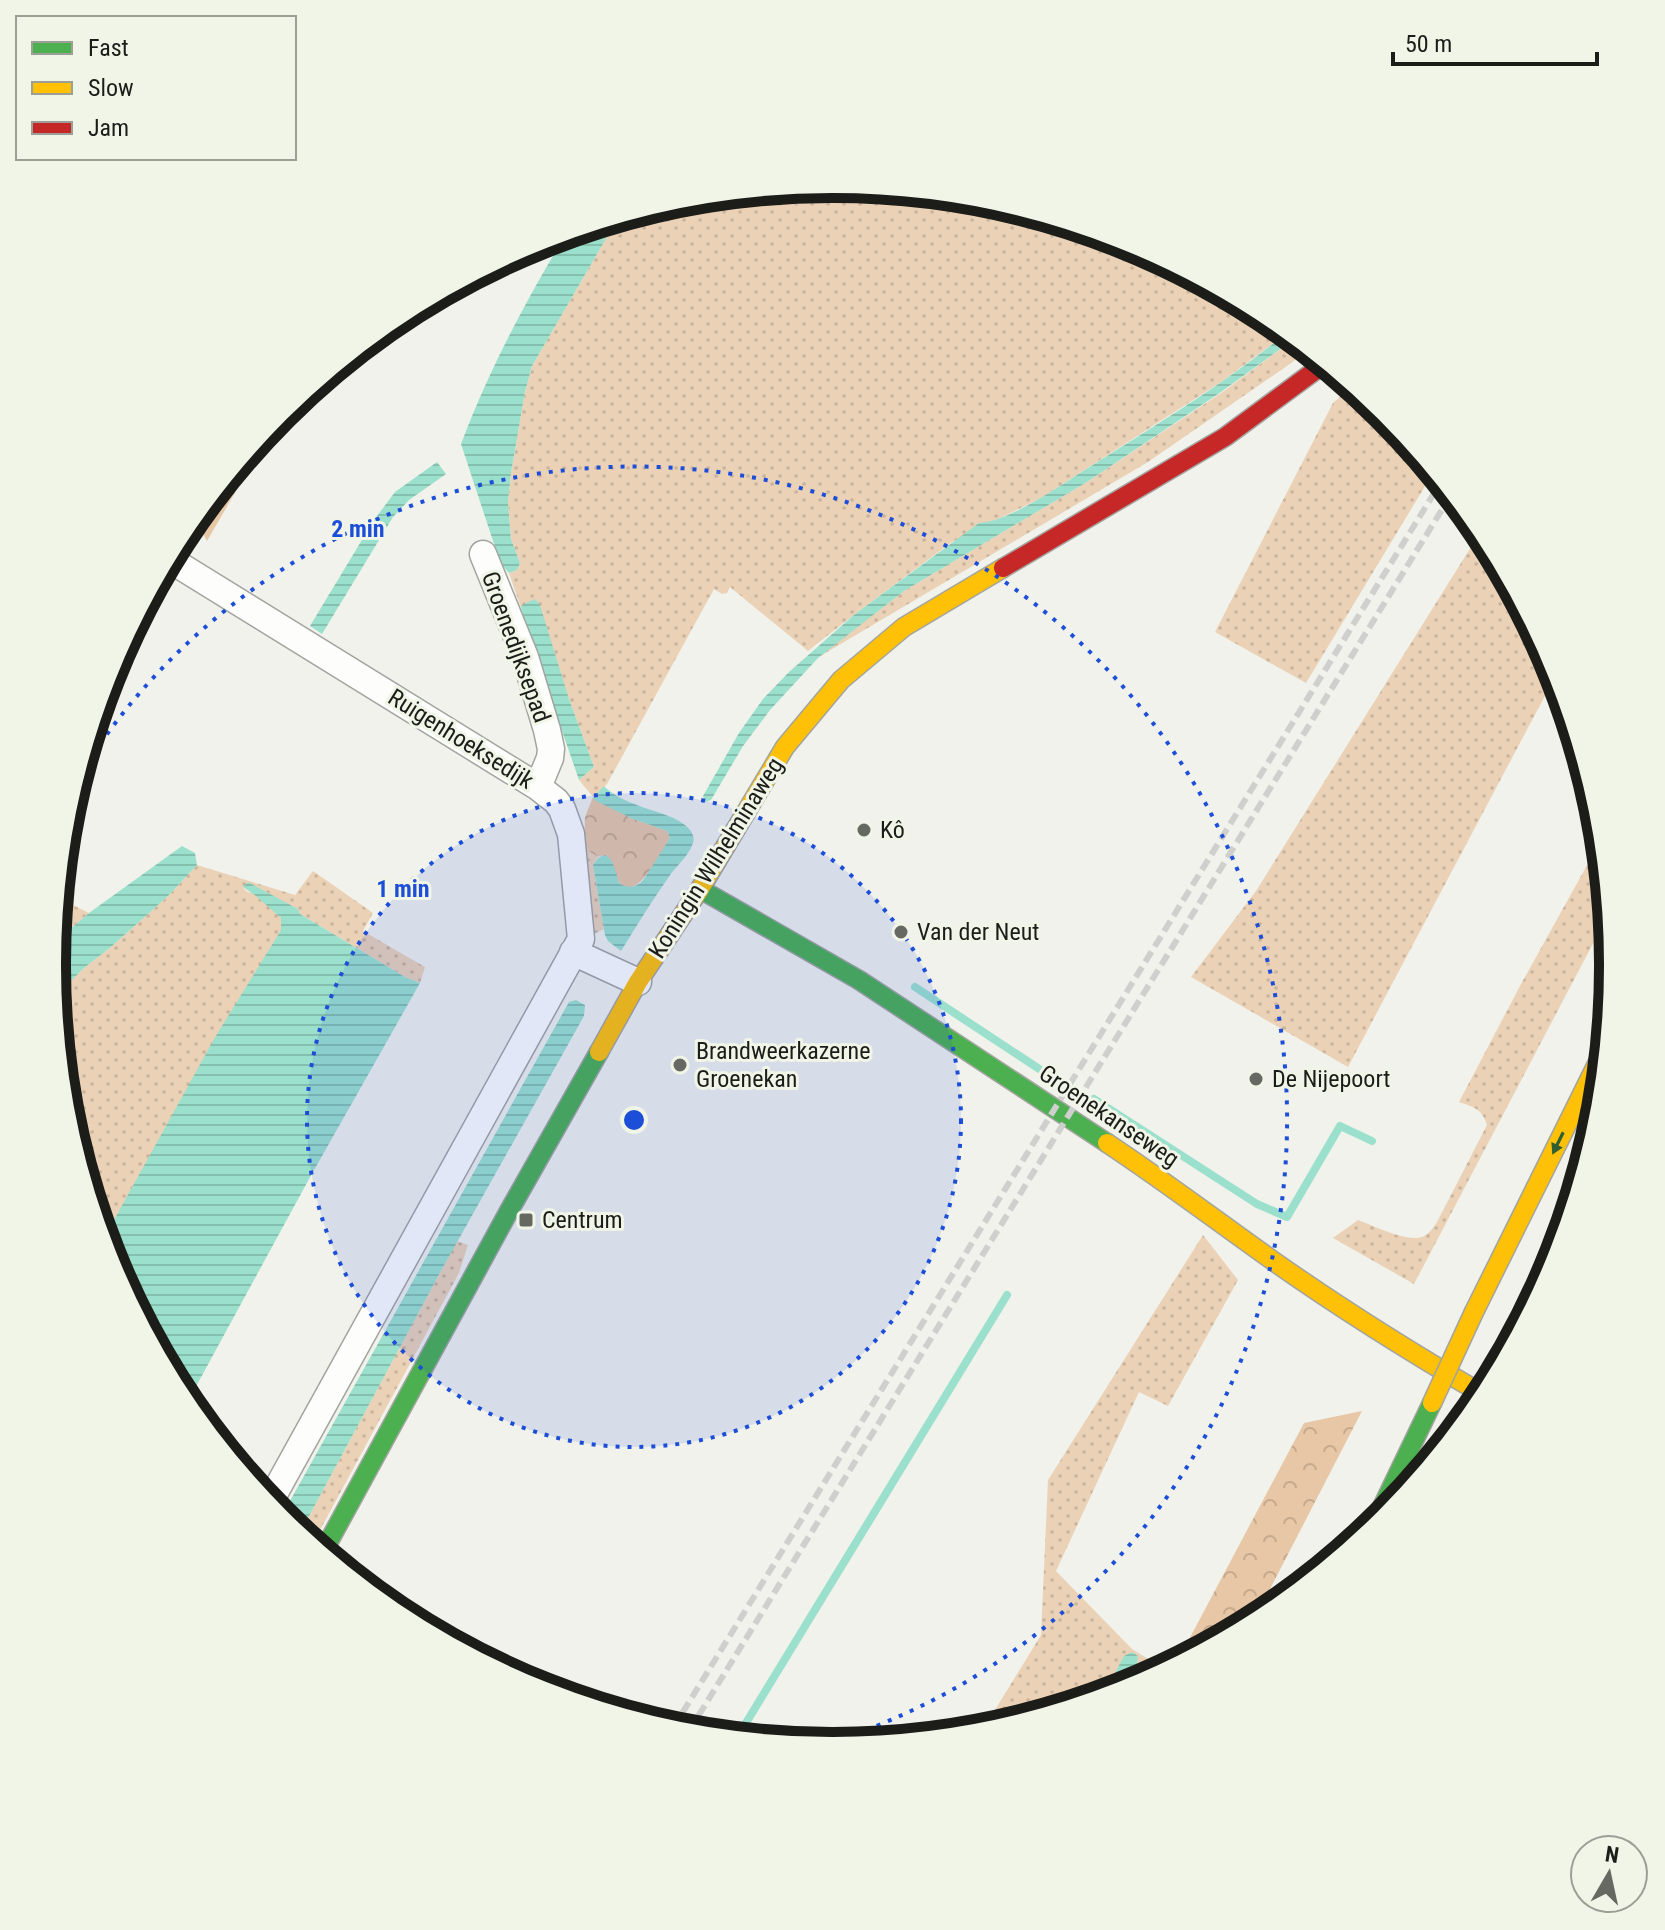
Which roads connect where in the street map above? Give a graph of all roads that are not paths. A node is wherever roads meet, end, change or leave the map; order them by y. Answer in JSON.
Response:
{"nodes":[{"id":1,"x":1315,"y":370,"type":"edge"},
{"id":2,"x":483,"y":554,"type":"dead end"},
{"id":3,"x":179,"y":565,"type":"edge"},
{"id":4,"x":538,"y":787,"type":"junction"},
{"id":5,"x":700,"y":889,"type":"junction"},
{"id":6,"x":573,"y":952,"type":"junction"},
{"id":7,"x":638,"y":982,"type":"junction"},
{"id":8,"x":1590,"y":1079,"type":"edge"},
{"id":9,"x":1472,"y":1388,"type":"edge"},
{"id":10,"x":276,"y":1491,"type":"edge"},
{"id":11,"x":1389,"y":1491,"type":"edge"},
{"id":12,"x":328,"y":1542,"type":"edge"}],
"edges":[{"from":1,"to":5,"type":"main road","name":"Koningin Wilhelminaweg"},
{"from":2,"to":4,"type":"street","name":"Groenedijksepad"},
{"from":3,"to":4,"type":"street","name":"Ruigenhoeksedijk"},
{"from":4,"to":6,"type":"street","name":"Ruigenhoeksedijk"},
{"from":5,"to":7,"type":"main road","name":"Koningin Wilhelminaweg"},
{"from":5,"to":9,"type":"main road","name":"Groenekanseweg"},
{"from":6,"to":7,"type":"street"},
{"from":6,"to":10,"type":"street"},
{"from":7,"to":12,"type":"main road","name":"Koningin Wilhelminaweg"},
{"from":8,"to":11,"type":"main road","one_way":true,"bridge":true}]}
